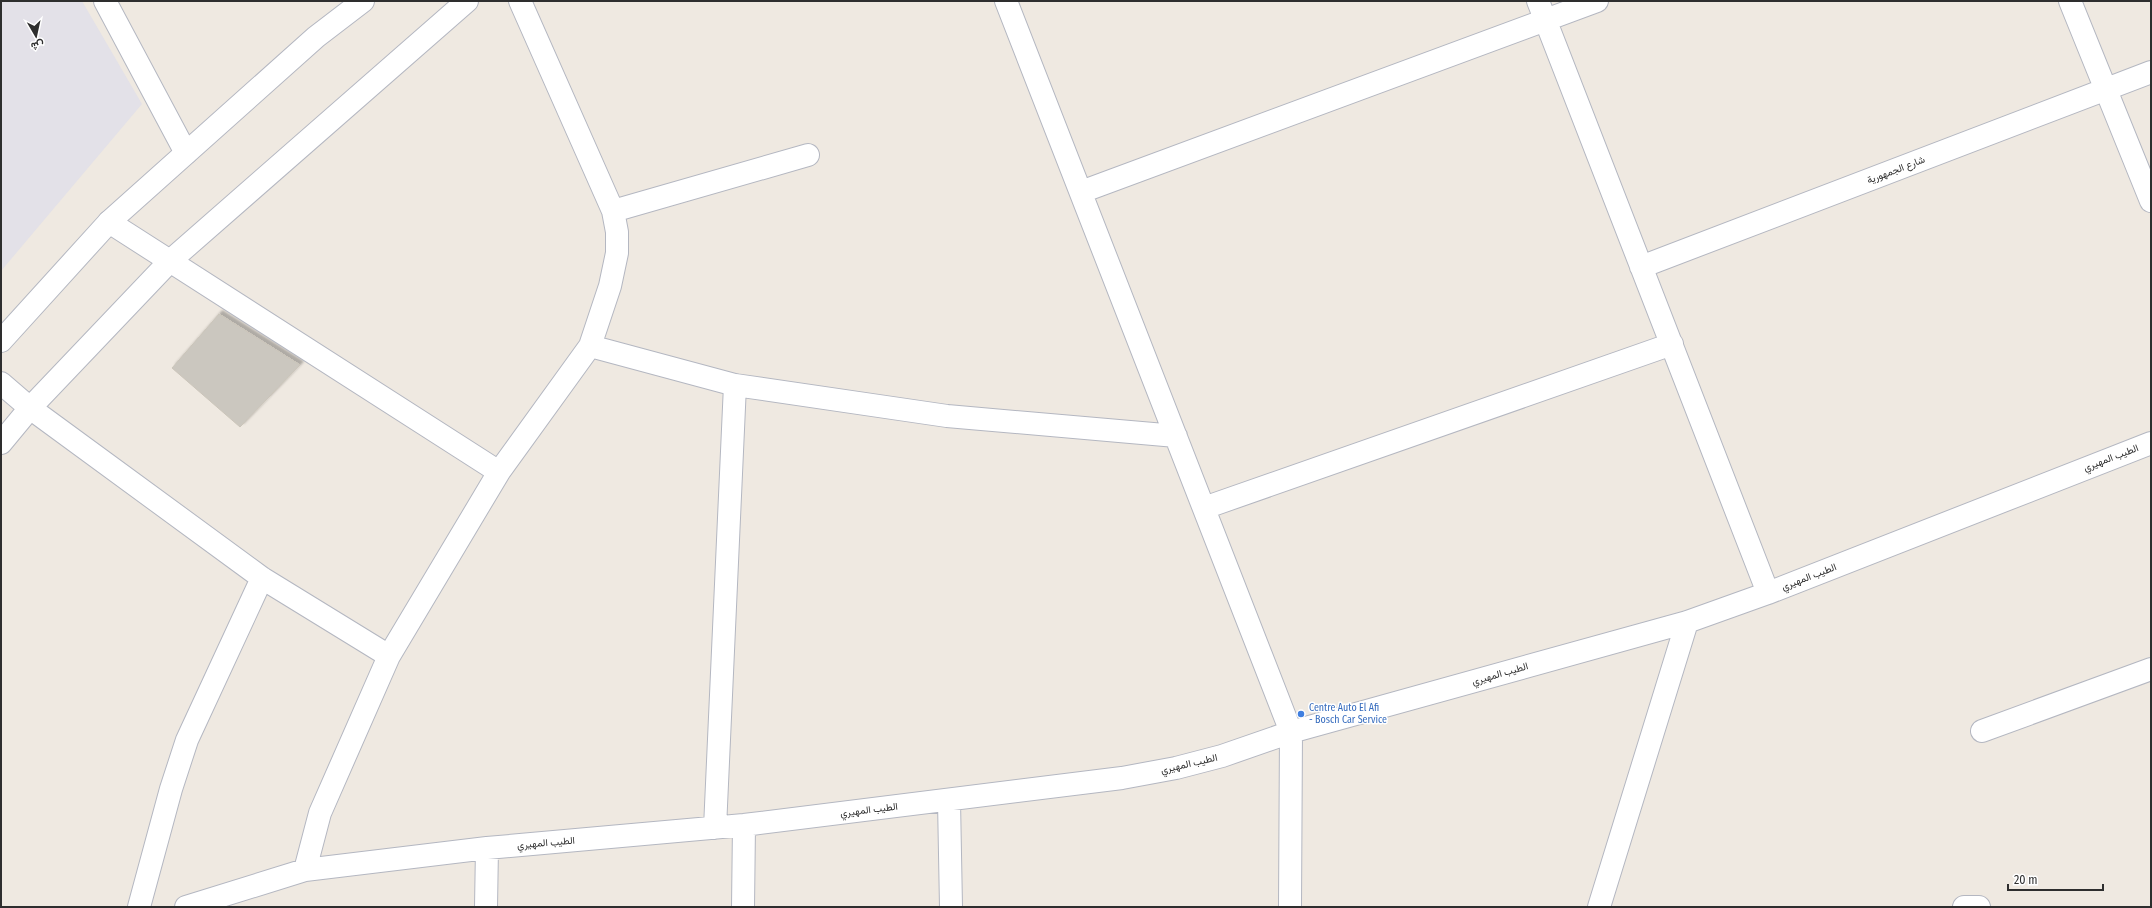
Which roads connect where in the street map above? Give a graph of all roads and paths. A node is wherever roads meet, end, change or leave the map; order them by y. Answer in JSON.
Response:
{"nodes":[{"id":1,"x":105,"y":1,"type":"edge"},
{"id":2,"x":363,"y":1,"type":"edge"},
{"id":3,"x":467,"y":1,"type":"edge"},
{"id":4,"x":520,"y":1,"type":"edge"},
{"id":5,"x":1006,"y":1,"type":"edge"},
{"id":6,"x":1596,"y":1,"type":"edge"},
{"id":7,"x":2070,"y":1,"type":"edge"},
{"id":8,"x":1542,"y":11,"type":"edge"},
{"id":9,"x":2151,"y":72,"type":"edge"},
{"id":10,"x":2106,"y":90,"type":"junction"},
{"id":11,"x":186,"y":153,"type":"junction"},
{"id":12,"x":808,"y":155,"type":"dead end"},
{"id":13,"x":1081,"y":192,"type":"junction"},
{"id":14,"x":2151,"y":201,"type":"edge"},
{"id":15,"x":613,"y":211,"type":"junction"},
{"id":16,"x":109,"y":222,"type":"junction"},
{"id":17,"x":170,"y":261,"type":"junction"},
{"id":18,"x":1641,"y":268,"type":"junction"},
{"id":19,"x":1,"y":341,"type":"edge"},
{"id":20,"x":1672,"y":344,"type":"junction"},
{"id":21,"x":590,"y":346,"type":"junction"},
{"id":22,"x":1,"y":382,"type":"edge"},
{"id":23,"x":735,"y":385,"type":"junction"},
{"id":24,"x":30,"y":408,"type":"junction"},
{"id":25,"x":1176,"y":436,"type":"junction"},
{"id":26,"x":1,"y":443,"type":"edge"},
{"id":27,"x":2151,"y":443,"type":"edge"},
{"id":28,"x":499,"y":472,"type":"junction"},
{"id":29,"x":1204,"y":508,"type":"junction"},
{"id":30,"x":262,"y":578,"type":"junction"},
{"id":31,"x":1768,"y":593,"type":"junction"},
{"id":32,"x":1687,"y":622,"type":"junction"},
{"id":33,"x":389,"y":656,"type":"junction"},
{"id":34,"x":2151,"y":669,"type":"edge"},
{"id":35,"x":1982,"y":731,"type":"dead end"},
{"id":36,"x":1291,"y":732,"type":"junction"},
{"id":37,"x":949,"y":801,"type":"junction"},
{"id":38,"x":744,"y":825,"type":"junction"},
{"id":39,"x":715,"y":828,"type":"junction"},
{"id":40,"x":487,"y":848,"type":"junction"},
{"id":41,"x":305,"y":870,"type":"junction"},
{"id":42,"x":139,"y":907,"type":"edge"},
{"id":43,"x":186,"y":907,"type":"edge"},
{"id":44,"x":486,"y":907,"type":"edge"},
{"id":45,"x":743,"y":907,"type":"edge"},
{"id":46,"x":951,"y":907,"type":"edge"},
{"id":47,"x":1290,"y":907,"type":"edge"},
{"id":48,"x":1599,"y":907,"type":"edge"},
{"id":49,"x":1964,"y":907,"type":"edge"},
{"id":50,"x":1979,"y":907,"type":"edge"}],
"edges":[{"from":1,"to":11,"type":"street"},
{"from":2,"to":11,"type":"street"},
{"from":3,"to":17,"type":"street"},
{"from":4,"to":15,"type":"street"},
{"from":5,"to":13,"type":"street"},
{"from":6,"to":8,"type":"street"},
{"from":7,"to":10,"type":"street"},
{"from":8,"to":13,"type":"street"},
{"from":8,"to":18,"type":"street"},
{"from":9,"to":10,"type":"street","name":"شارع الجمهورية"},
{"from":10,"to":14,"type":"street"},
{"from":10,"to":18,"type":"street","name":"شارع الجمهورية"},
{"from":11,"to":16,"type":"street"},
{"from":12,"to":15,"type":"street"},
{"from":13,"to":25,"type":"street"},
{"from":15,"to":21,"type":"street"},
{"from":16,"to":17,"type":"street"},
{"from":16,"to":19,"type":"street"},
{"from":17,"to":24,"type":"street"},
{"from":17,"to":28,"type":"street"},
{"from":18,"to":20,"type":"street"},
{"from":20,"to":29,"type":"street"},
{"from":20,"to":31,"type":"street"},
{"from":21,"to":23,"type":"street"},
{"from":21,"to":28,"type":"street"},
{"from":22,"to":24,"type":"street"},
{"from":23,"to":25,"type":"street"},
{"from":23,"to":39,"type":"street"},
{"from":24,"to":26,"type":"street"},
{"from":24,"to":30,"type":"street"},
{"from":25,"to":29,"type":"street"},
{"from":27,"to":31,"type":"street","name":"الطيب المهيري"},
{"from":28,"to":33,"type":"street"},
{"from":29,"to":36,"type":"street"},
{"from":30,"to":33,"type":"street"},
{"from":30,"to":42,"type":"street"},
{"from":31,"to":32,"type":"street","name":"الطيب المهيري"},
{"from":32,"to":36,"type":"street","name":"الطيب المهيري"},
{"from":32,"to":48,"type":"street"},
{"from":33,"to":41,"type":"street"},
{"from":34,"to":35,"type":"street"},
{"from":36,"to":37,"type":"street","name":"الطيب المهيري"},
{"from":36,"to":47,"type":"street"},
{"from":37,"to":38,"type":"street","name":"الطيب المهيري"},
{"from":37,"to":46,"type":"street"},
{"from":38,"to":39,"type":"street","name":"الطيب المهيري"},
{"from":38,"to":45,"type":"street"},
{"from":39,"to":40,"type":"street","name":"الطيب المهيري"},
{"from":40,"to":41,"type":"street","name":"الطيب المهيري"},
{"from":40,"to":44,"type":"street"},
{"from":41,"to":43,"type":"street","name":"الطيب المهيري"},
{"from":49,"to":50,"type":"street"}]}
